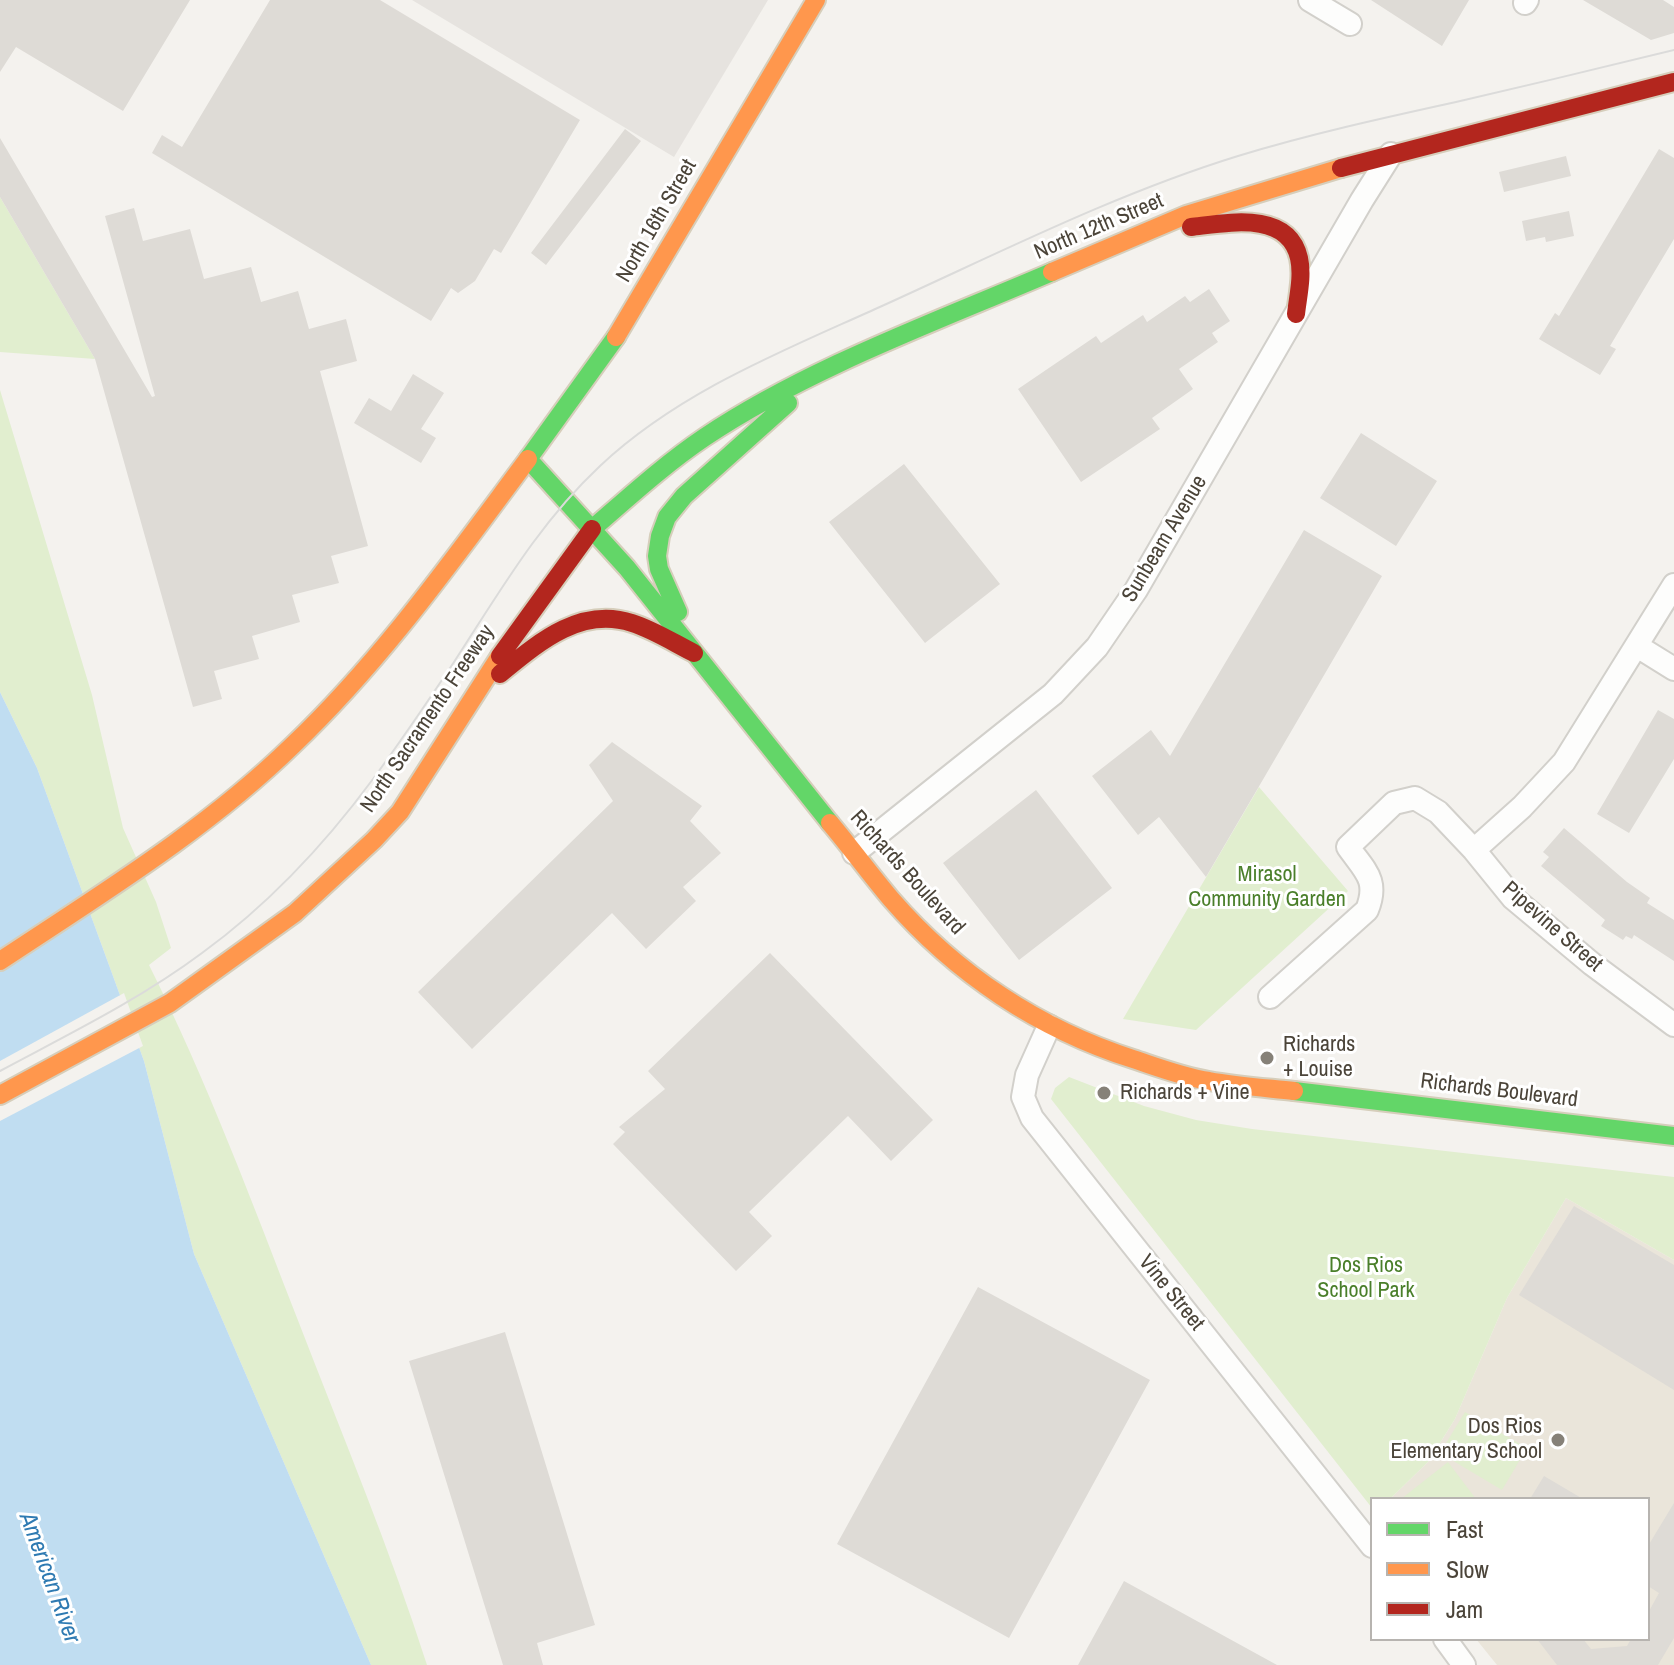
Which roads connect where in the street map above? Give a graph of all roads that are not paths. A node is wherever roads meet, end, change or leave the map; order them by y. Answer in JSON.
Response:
{"nodes":[{"id":1,"x":816,"y":0,"type":"edge"},
{"id":2,"x":1310,"y":0,"type":"edge"},
{"id":3,"x":1350,"y":24,"type":"dead end"},
{"id":4,"x":1674,"y":82,"type":"edge"},
{"id":5,"x":1391,"y":154,"type":"junction"},
{"id":6,"x":1151,"y":230,"type":"junction"},
{"id":7,"x":1296,"y":314,"type":"junction"},
{"id":8,"x":818,"y":376,"type":"junction"},
{"id":9,"x":528,"y":459,"type":"junction"},
{"id":10,"x":592,"y":529,"type":"junction"},
{"id":11,"x":1674,"y":585,"type":"edge"},
{"id":12,"x":1637,"y":646,"type":"junction"},
{"id":13,"x":694,"y":653,"type":"junction"},
{"id":14,"x":1674,"y":669,"type":"edge"},
{"id":15,"x":476,"y":693,"type":"junction"},
{"id":16,"x":1474,"y":850,"type":"junction"},
{"id":17,"x":854,"y":853,"type":"junction"},
{"id":18,"x":0,"y":961,"type":"edge"},
{"id":19,"x":1270,"y":997,"type":"dead end"},
{"id":20,"x":1674,"y":1025,"type":"edge"},
{"id":21,"x":1049,"y":1026,"type":"junction"},
{"id":22,"x":0,"y":1095,"type":"edge"},
{"id":23,"x":1674,"y":1135,"type":"edge"},
{"id":24,"x":1370,"y":1543,"type":"edge"},
{"id":25,"x":1446,"y":1641,"type":"edge"},
{"id":26,"x":1464,"y":1665,"type":"edge"}],
"edges":[{"from":1,"to":9,"type":"main road","name":"North 16th Street"},
{"from":2,"to":3,"type":"street"},
{"from":4,"to":5,"type":"main road","name":"North 12th Street"},
{"from":5,"to":6,"type":"main road","name":"North 12th Street"},
{"from":5,"to":7,"type":"street","name":"Sunbeam Avenue"},
{"from":6,"to":7,"type":"main road"},
{"from":6,"to":8,"type":"main road","name":"North 12th Street"},
{"from":7,"to":17,"type":"street","name":"Sunbeam Avenue"},
{"from":8,"to":10,"type":"main road","name":"North 12th Street"},
{"from":8,"to":13,"type":"main road"},
{"from":9,"to":10,"type":"main road","name":"Richards Boulevard"},
{"from":9,"to":18,"type":"main road"},
{"from":10,"to":13,"type":"main road","name":"Richards Boulevard"},
{"from":10,"to":15,"type":"main road","name":"North Sacramento Freeway"},
{"from":11,"to":12,"type":"street"},
{"from":12,"to":14,"type":"street"},
{"from":12,"to":16,"type":"street"},
{"from":13,"to":15,"type":"main road"},
{"from":13,"to":17,"type":"main road","name":"Richards Boulevard"},
{"from":15,"to":22,"type":"main road","name":"North Sacramento Freeway"},
{"from":16,"to":19,"type":"street","name":"Pipevine Street"},
{"from":16,"to":20,"type":"street","name":"Pipevine Street"},
{"from":17,"to":21,"type":"main road","name":"Richards Boulevard"},
{"from":21,"to":23,"type":"main road","name":"Richards Boulevard"},
{"from":21,"to":24,"type":"street","name":"Vine Street"},
{"from":25,"to":26,"type":"street"}]}
